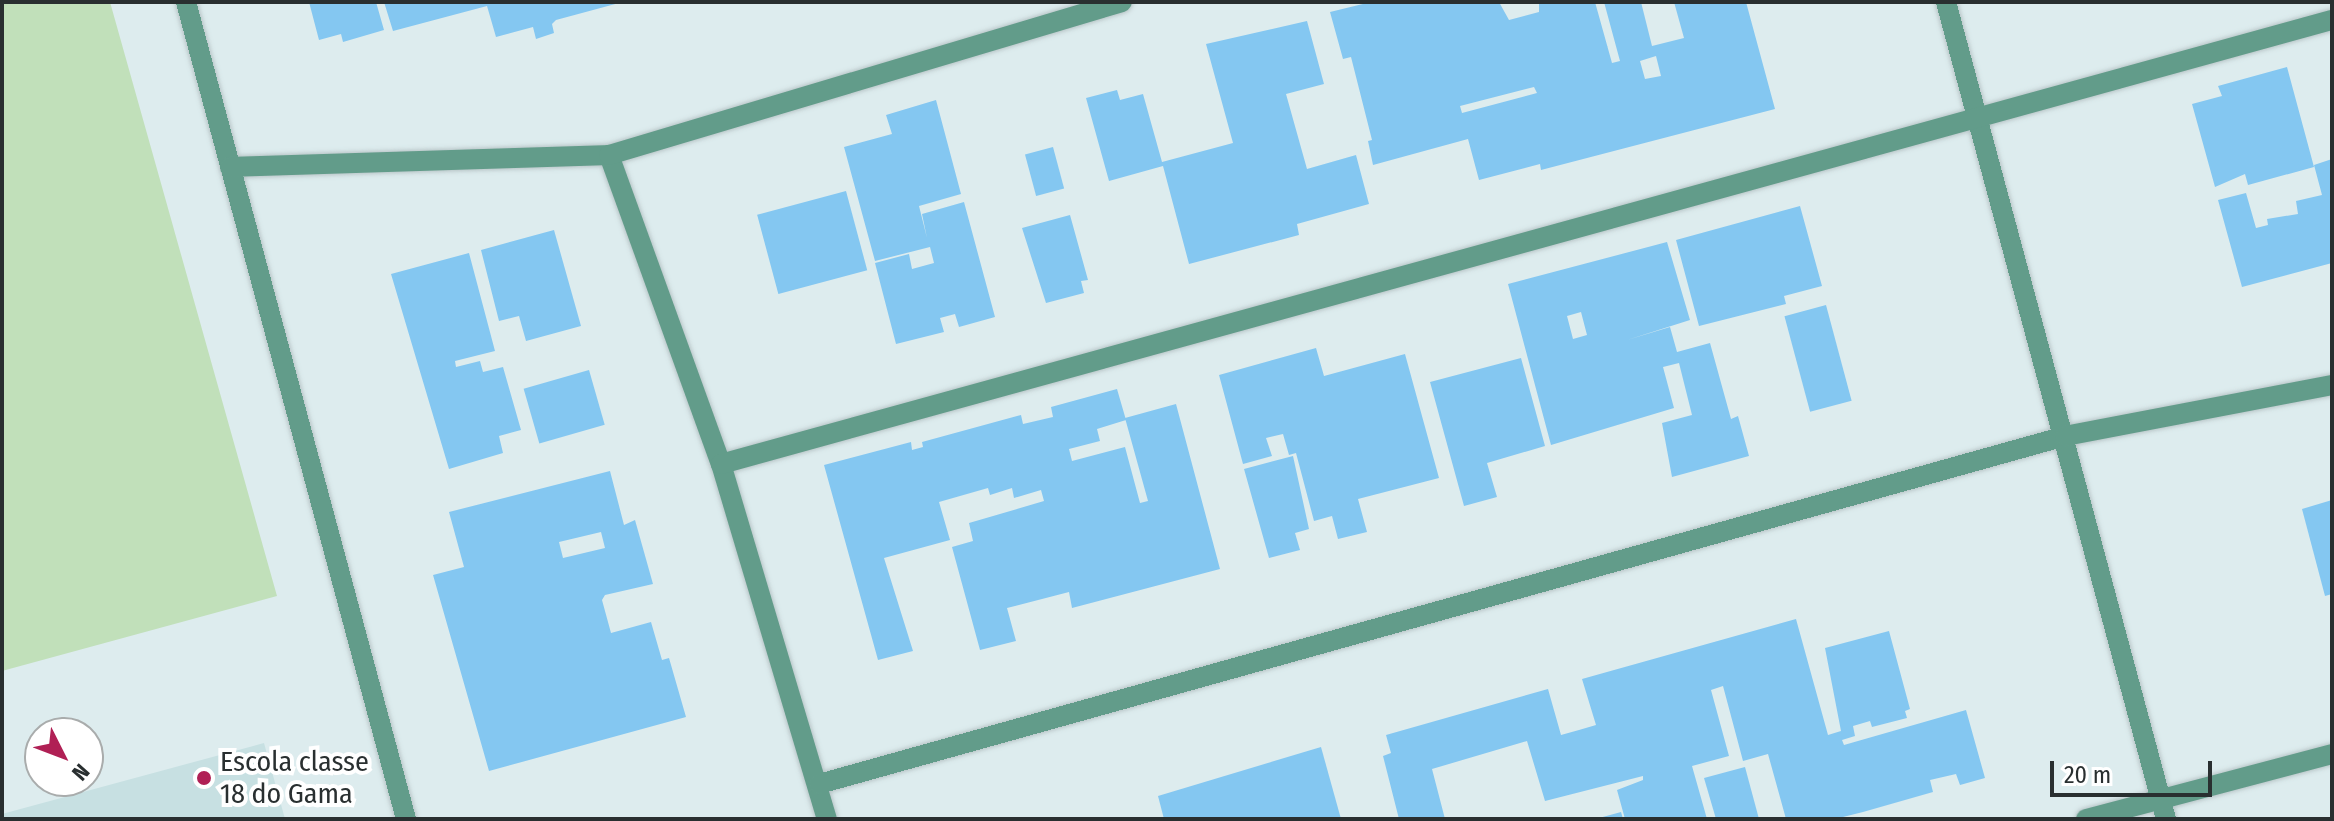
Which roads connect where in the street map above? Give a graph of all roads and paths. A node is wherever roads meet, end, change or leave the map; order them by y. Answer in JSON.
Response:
{"nodes":[{"id":1,"x":186,"y":2,"type":"edge"},
{"id":2,"x":1122,"y":2,"type":"edge"},
{"id":3,"x":1946,"y":2,"type":"edge"},
{"id":4,"x":2332,"y":20,"type":"edge"},
{"id":5,"x":1979,"y":116,"type":"junction"},
{"id":6,"x":609,"y":155,"type":"junction"},
{"id":7,"x":230,"y":167,"type":"junction"},
{"id":8,"x":2332,"y":385,"type":"edge"},
{"id":9,"x":2065,"y":436,"type":"junction"},
{"id":10,"x":721,"y":464,"type":"junction"},
{"id":11,"x":2332,"y":754,"type":"edge"},
{"id":12,"x":819,"y":784,"type":"junction"},
{"id":13,"x":2163,"y":809,"type":"edge"},
{"id":14,"x":406,"y":819,"type":"edge"},
{"id":15,"x":827,"y":819,"type":"edge"},
{"id":16,"x":2086,"y":819,"type":"edge"}],
"edges":[{"from":1,"to":7,"type":"street"},
{"from":2,"to":6,"type":"street"},
{"from":3,"to":5,"type":"street"},
{"from":4,"to":5,"type":"street"},
{"from":5,"to":9,"type":"street"},
{"from":5,"to":10,"type":"street"},
{"from":6,"to":7,"type":"street"},
{"from":6,"to":10,"type":"street"},
{"from":7,"to":14,"type":"street"},
{"from":8,"to":9,"type":"street"},
{"from":9,"to":12,"type":"street"},
{"from":9,"to":13,"type":"street"},
{"from":10,"to":12,"type":"street"},
{"from":11,"to":13,"type":"street"},
{"from":12,"to":15,"type":"street"},
{"from":13,"to":16,"type":"street"}]}
